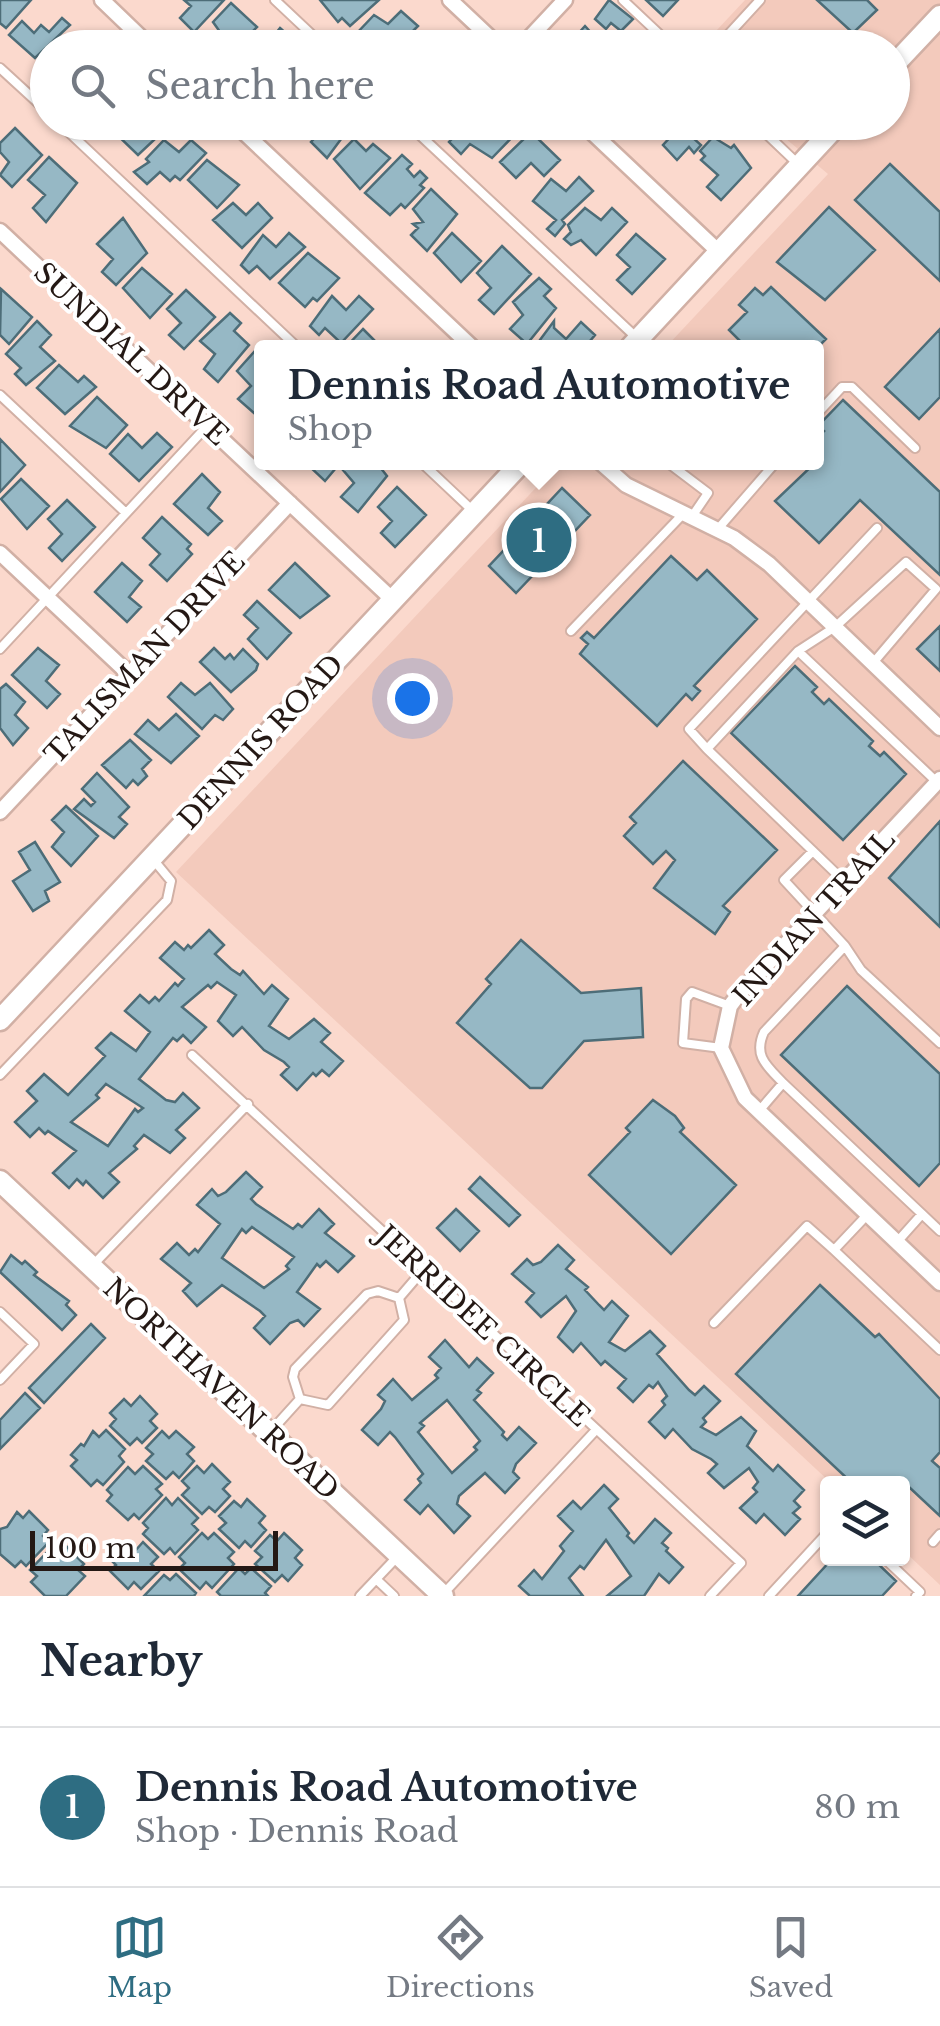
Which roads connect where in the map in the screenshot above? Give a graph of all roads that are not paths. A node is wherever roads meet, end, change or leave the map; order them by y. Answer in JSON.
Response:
{"nodes":[{"id":1,"x":102,"y":0,"type":"edge"},
{"id":2,"x":276,"y":0,"type":"edge"},
{"id":3,"x":450,"y":0,"type":"edge"},
{"id":4,"x":564,"y":0,"type":"edge"},
{"id":5,"x":623,"y":0,"type":"edge"},
{"id":6,"x":760,"y":0,"type":"edge"},
{"id":7,"x":940,"y":16,"type":"edge"},
{"id":8,"x":133,"y":30,"type":"edge"},
{"id":9,"x":307,"y":30,"type":"edge"},
{"id":10,"x":482,"y":30,"type":"edge"},
{"id":11,"x":536,"y":30,"type":"edge"},
{"id":12,"x":655,"y":30,"type":"edge"},
{"id":13,"x":732,"y":30,"type":"edge"},
{"id":14,"x":910,"y":48,"type":"edge"},
{"id":15,"x":0,"y":68,"type":"edge"},
{"id":16,"x":30,"y":96,"type":"edge"},
{"id":17,"x":77,"y":140,"type":"edge"},
{"id":18,"x":252,"y":140,"type":"edge"},
{"id":19,"x":425,"y":140,"type":"edge"},
{"id":20,"x":600,"y":140,"type":"edge"},
{"id":21,"x":773,"y":140,"type":"edge"},
{"id":22,"x":824,"y":140,"type":"edge"},
{"id":23,"x":800,"y":166,"type":"junction"},
{"id":24,"x":0,"y":230,"type":"edge"},
{"id":25,"x":720,"y":252,"type":"junction"},
{"id":26,"x":290,"y":340,"type":"edge"},
{"id":27,"x":465,"y":340,"type":"edge"},
{"id":28,"x":631,"y":340,"type":"edge"},
{"id":29,"x":637,"y":340,"type":"edge"},
{"id":30,"x":0,"y":395,"type":"edge"},
{"id":31,"x":824,"y":406,"type":"edge"},
{"id":32,"x":208,"y":426,"type":"junction"},
{"id":33,"x":914,"y":448,"type":"dead end"},
{"id":34,"x":254,"y":469,"type":"edge"},
{"id":35,"x":255,"y":470,"type":"edge"},
{"id":36,"x":429,"y":470,"type":"edge"},
{"id":37,"x":515,"y":470,"type":"edge"},
{"id":38,"x":609,"y":470,"type":"edge"},
{"id":39,"x":679,"y":470,"type":"edge"},
{"id":40,"x":769,"y":470,"type":"edge"},
{"id":41,"x":290,"y":503,"type":"junction"},
{"id":42,"x":475,"y":513,"type":"junction"},
{"id":43,"x":126,"y":514,"type":"junction"},
{"id":44,"x":687,"y":516,"type":"junction"},
{"id":45,"x":877,"y":528,"type":"dead end"},
{"id":46,"x":716,"y":530,"type":"junction"},
{"id":47,"x":0,"y":553,"type":"edge"},
{"id":48,"x":48,"y":598,"type":"junction"},
{"id":49,"x":393,"y":600,"type":"junction"},
{"id":50,"x":808,"y":601,"type":"junction"},
{"id":51,"x":834,"y":627,"type":"junction"},
{"id":52,"x":571,"y":631,"type":"dead end"},
{"id":53,"x":0,"y":649,"type":"edge"},
{"id":54,"x":798,"y":651,"type":"junction"},
{"id":55,"x":873,"y":663,"type":"junction"},
{"id":56,"x":130,"y":675,"type":"junction"},
{"id":57,"x":940,"y":728,"type":"edge"},
{"id":58,"x":707,"y":749,"type":"junction"},
{"id":59,"x":939,"y":782,"type":"edge"},
{"id":60,"x":0,"y":812,"type":"edge"},
{"id":61,"x":813,"y":851,"type":"junction"},
{"id":62,"x":152,"y":858,"type":"junction"},
{"id":63,"x":846,"y":882,"type":"junction"},
{"id":64,"x":815,"y":914,"type":"junction"},
{"id":65,"x":846,"y":946,"type":"junction"},
{"id":66,"x":730,"y":1006,"type":"junction"},
{"id":67,"x":4,"y":1011,"type":"edge"},
{"id":68,"x":940,"y":1043,"type":"edge"},
{"id":69,"x":721,"y":1048,"type":"junction"},
{"id":70,"x":192,"y":1055,"type":"dead end"},
{"id":71,"x":0,"y":1075,"type":"edge"},
{"id":72,"x":783,"y":1083,"type":"junction"},
{"id":73,"x":248,"y":1104,"type":"junction"},
{"id":74,"x":759,"y":1111,"type":"junction"},
{"id":75,"x":0,"y":1181,"type":"edge"},
{"id":76,"x":868,"y":1214,"type":"junction"},
{"id":77,"x":922,"y":1214,"type":"junction"},
{"id":78,"x":940,"y":1231,"type":"edge"},
{"id":79,"x":897,"y":1242,"type":"junction"},
{"id":80,"x":834,"y":1250,"type":"junction"},
{"id":81,"x":92,"y":1267,"type":"junction"},
{"id":82,"x":424,"y":1270,"type":"junction"},
{"id":83,"x":940,"y":1282,"type":"edge"},
{"id":84,"x":399,"y":1298,"type":"junction"},
{"id":85,"x":0,"y":1312,"type":"edge"},
{"id":86,"x":714,"y":1323,"type":"dead end"},
{"id":87,"x":940,"y":1350,"type":"edge"},
{"id":88,"x":0,"y":1380,"type":"edge"},
{"id":89,"x":300,"y":1400,"type":"junction"},
{"id":90,"x":595,"y":1431,"type":"junction"},
{"id":91,"x":269,"y":1433,"type":"junction"},
{"id":92,"x":820,"y":1541,"type":"edge"},
{"id":93,"x":399,"y":1555,"type":"junction"},
{"id":94,"x":892,"y":1566,"type":"edge"},
{"id":95,"x":376,"y":1579,"type":"junction"},
{"id":96,"x":920,"y":1595,"type":"edge"},
{"id":97,"x":360,"y":1596,"type":"edge"},
{"id":98,"x":394,"y":1596,"type":"edge"},
{"id":99,"x":442,"y":1596,"type":"edge"},
{"id":100,"x":710,"y":1596,"type":"edge"},
{"id":101,"x":769,"y":1596,"type":"edge"}],
"edges":[{"from":1,"to":8,"type":"street"},
{"from":2,"to":9,"type":"lane"},
{"from":3,"to":10,"type":"street"},
{"from":4,"to":11,"type":"street"},
{"from":5,"to":12,"type":"lane"},
{"from":6,"to":13,"type":"lane"},
{"from":7,"to":14,"type":"street"},
{"from":15,"to":16,"type":"lane"},
{"from":17,"to":26,"type":"lane"},
{"from":18,"to":27,"type":"street"},
{"from":19,"to":28,"type":"lane"},
{"from":20,"to":25,"type":"street"},
{"from":21,"to":23,"type":"lane"},
{"from":22,"to":23,"type":"street"},
{"from":23,"to":25,"type":"street"},
{"from":24,"to":32,"type":"street","name":"SUNDIAL DRIVE"},
{"from":25,"to":29,"type":"street"},
{"from":30,"to":43,"type":"lane"},
{"from":31,"to":33,"type":"lane"},
{"from":32,"to":34,"type":"street","name":"SUNDIAL DRIVE"},
{"from":32,"to":43,"type":"lane"},
{"from":35,"to":41,"type":"street","name":"SUNDIAL DRIVE"},
{"from":36,"to":42,"type":"lane"},
{"from":37,"to":42,"type":"street","name":"DENNIS ROAD"},
{"from":38,"to":44,"type":"street"},
{"from":39,"to":44,"type":"lane"},
{"from":40,"to":46,"type":"lane"},
{"from":41,"to":49,"type":"street","name":"SUNDIAL DRIVE"},
{"from":41,"to":56,"type":"street","name":"TALISMAN DRIVE"},
{"from":42,"to":49,"type":"street","name":"DENNIS ROAD"},
{"from":43,"to":48,"type":"lane"},
{"from":44,"to":46,"type":"street"},
{"from":44,"to":52,"type":"lane"},
{"from":45,"to":50,"type":"lane"},
{"from":46,"to":50,"type":"street"},
{"from":47,"to":48,"type":"street"},
{"from":48,"to":53,"type":"lane"},
{"from":48,"to":56,"type":"street"},
{"from":49,"to":62,"type":"street","name":"DENNIS ROAD"},
{"from":50,"to":51,"type":"street"},
{"from":50,"to":58,"type":"lane"},
{"from":51,"to":54,"type":"lane"},
{"from":51,"to":55,"type":"street"},
{"from":51,"to":55,"type":"lane"},
{"from":54,"to":58,"type":"lane"},
{"from":54,"to":59,"type":"lane"},
{"from":55,"to":57,"type":"street"},
{"from":56,"to":60,"type":"street","name":"TALISMAN DRIVE"},
{"from":58,"to":61,"type":"lane"},
{"from":59,"to":63,"type":"street","name":"INDIAN TRAIL"},
{"from":61,"to":63,"type":"lane"},
{"from":61,"to":64,"type":"lane"},
{"from":62,"to":67,"type":"street","name":"DENNIS ROAD"},
{"from":62,"to":71,"type":"lane"},
{"from":63,"to":64,"type":"street","name":"INDIAN TRAIL"},
{"from":64,"to":65,"type":"lane"},
{"from":64,"to":66,"type":"street","name":"INDIAN TRAIL"},
{"from":65,"to":68,"type":"lane"},
{"from":65,"to":72,"type":"lane"},
{"from":66,"to":69,"type":"street","name":"INDIAN TRAIL"},
{"from":66,"to":69,"type":"lane"},
{"from":69,"to":74,"type":"street"},
{"from":70,"to":73,"type":"lane","name":"JERRIDEE CIRCLE"},
{"from":72,"to":74,"type":"lane"},
{"from":72,"to":77,"type":"lane"},
{"from":73,"to":81,"type":"lane"},
{"from":73,"to":82,"type":"lane","name":"JERRIDEE CIRCLE"},
{"from":74,"to":76,"type":"street"},
{"from":75,"to":81,"type":"street","name":"NORTHAVEN ROAD"},
{"from":76,"to":79,"type":"street"},
{"from":76,"to":80,"type":"lane"},
{"from":77,"to":78,"type":"lane"},
{"from":77,"to":79,"type":"lane"},
{"from":79,"to":83,"type":"street"},
{"from":80,"to":86,"type":"lane"},
{"from":80,"to":87,"type":"lane"},
{"from":81,"to":91,"type":"street","name":"NORTHAVEN ROAD"},
{"from":82,"to":84,"type":"lane"},
{"from":82,"to":90,"type":"lane","name":"JERRIDEE CIRCLE"},
{"from":84,"to":89,"type":"lane"},
{"from":84,"to":89,"type":"lane"},
{"from":85,"to":88,"type":"lane"},
{"from":89,"to":91,"type":"lane"},
{"from":90,"to":99,"type":"lane"},
{"from":90,"to":100,"type":"lane","name":"JERRIDEE CIRCLE"},
{"from":91,"to":93,"type":"street","name":"NORTHAVEN ROAD"},
{"from":92,"to":101,"type":"lane"},
{"from":93,"to":95,"type":"lane"},
{"from":93,"to":99,"type":"street","name":"NORTHAVEN ROAD"},
{"from":94,"to":96,"type":"lane"},
{"from":95,"to":97,"type":"lane"},
{"from":95,"to":98,"type":"lane"}]}
